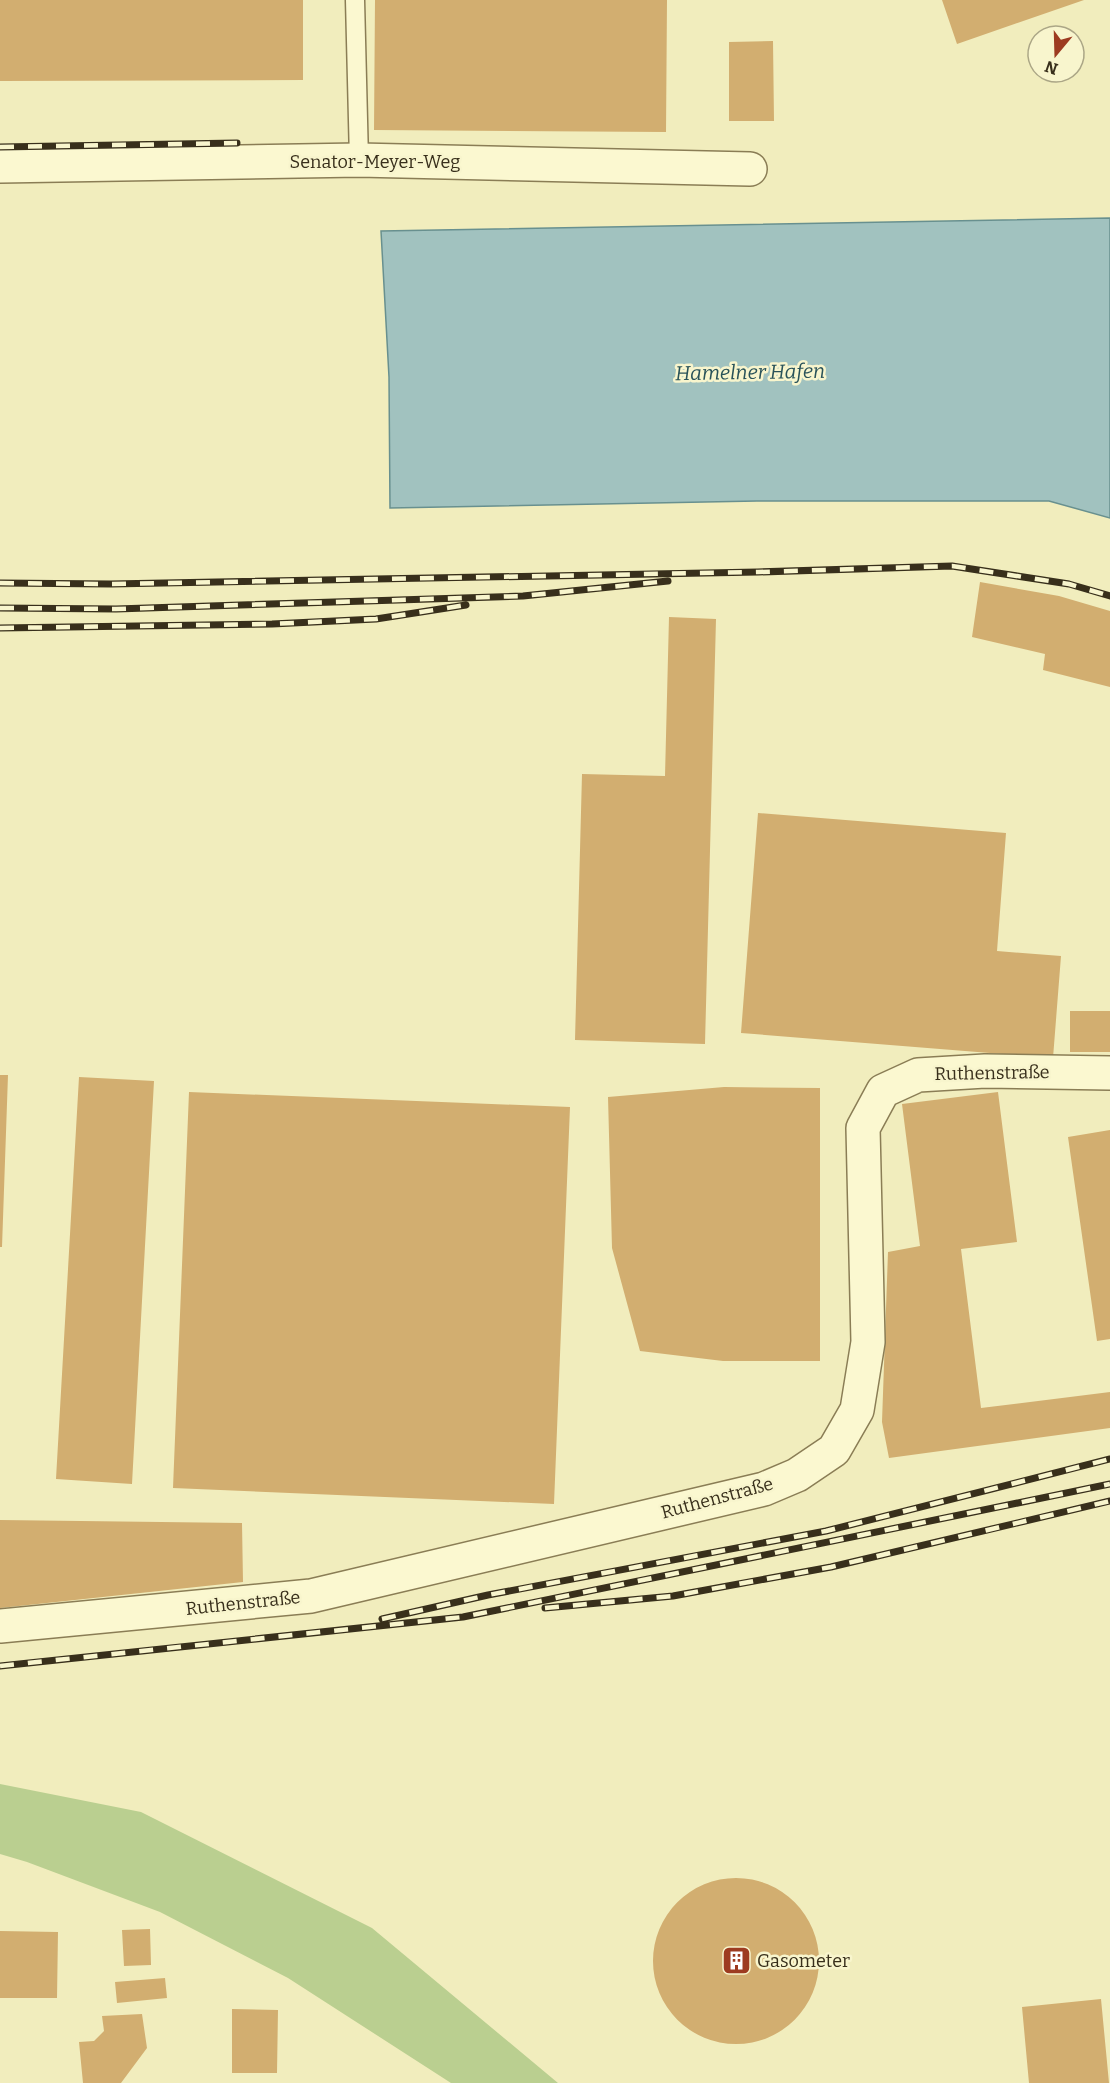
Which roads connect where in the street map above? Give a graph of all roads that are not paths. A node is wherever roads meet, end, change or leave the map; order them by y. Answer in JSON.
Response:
{"nodes":[{"id":1,"x":355,"y":0,"type":"edge"},
{"id":2,"x":359,"y":160,"type":"junction"},
{"id":3,"x":0,"y":166,"type":"edge"},
{"id":4,"x":750,"y":169,"type":"dead end"},
{"id":5,"x":1110,"y":1073,"type":"edge"},
{"id":6,"x":0,"y":1626,"type":"edge"}],
"edges":[{"from":1,"to":2,"type":"lane"},
{"from":2,"to":3,"type":"street","name":"Senator-Meyer-Weg"},
{"from":2,"to":4,"type":"street","name":"Senator-Meyer-Weg"},
{"from":5,"to":6,"type":"street","name":"Ruthenstraße"}]}
